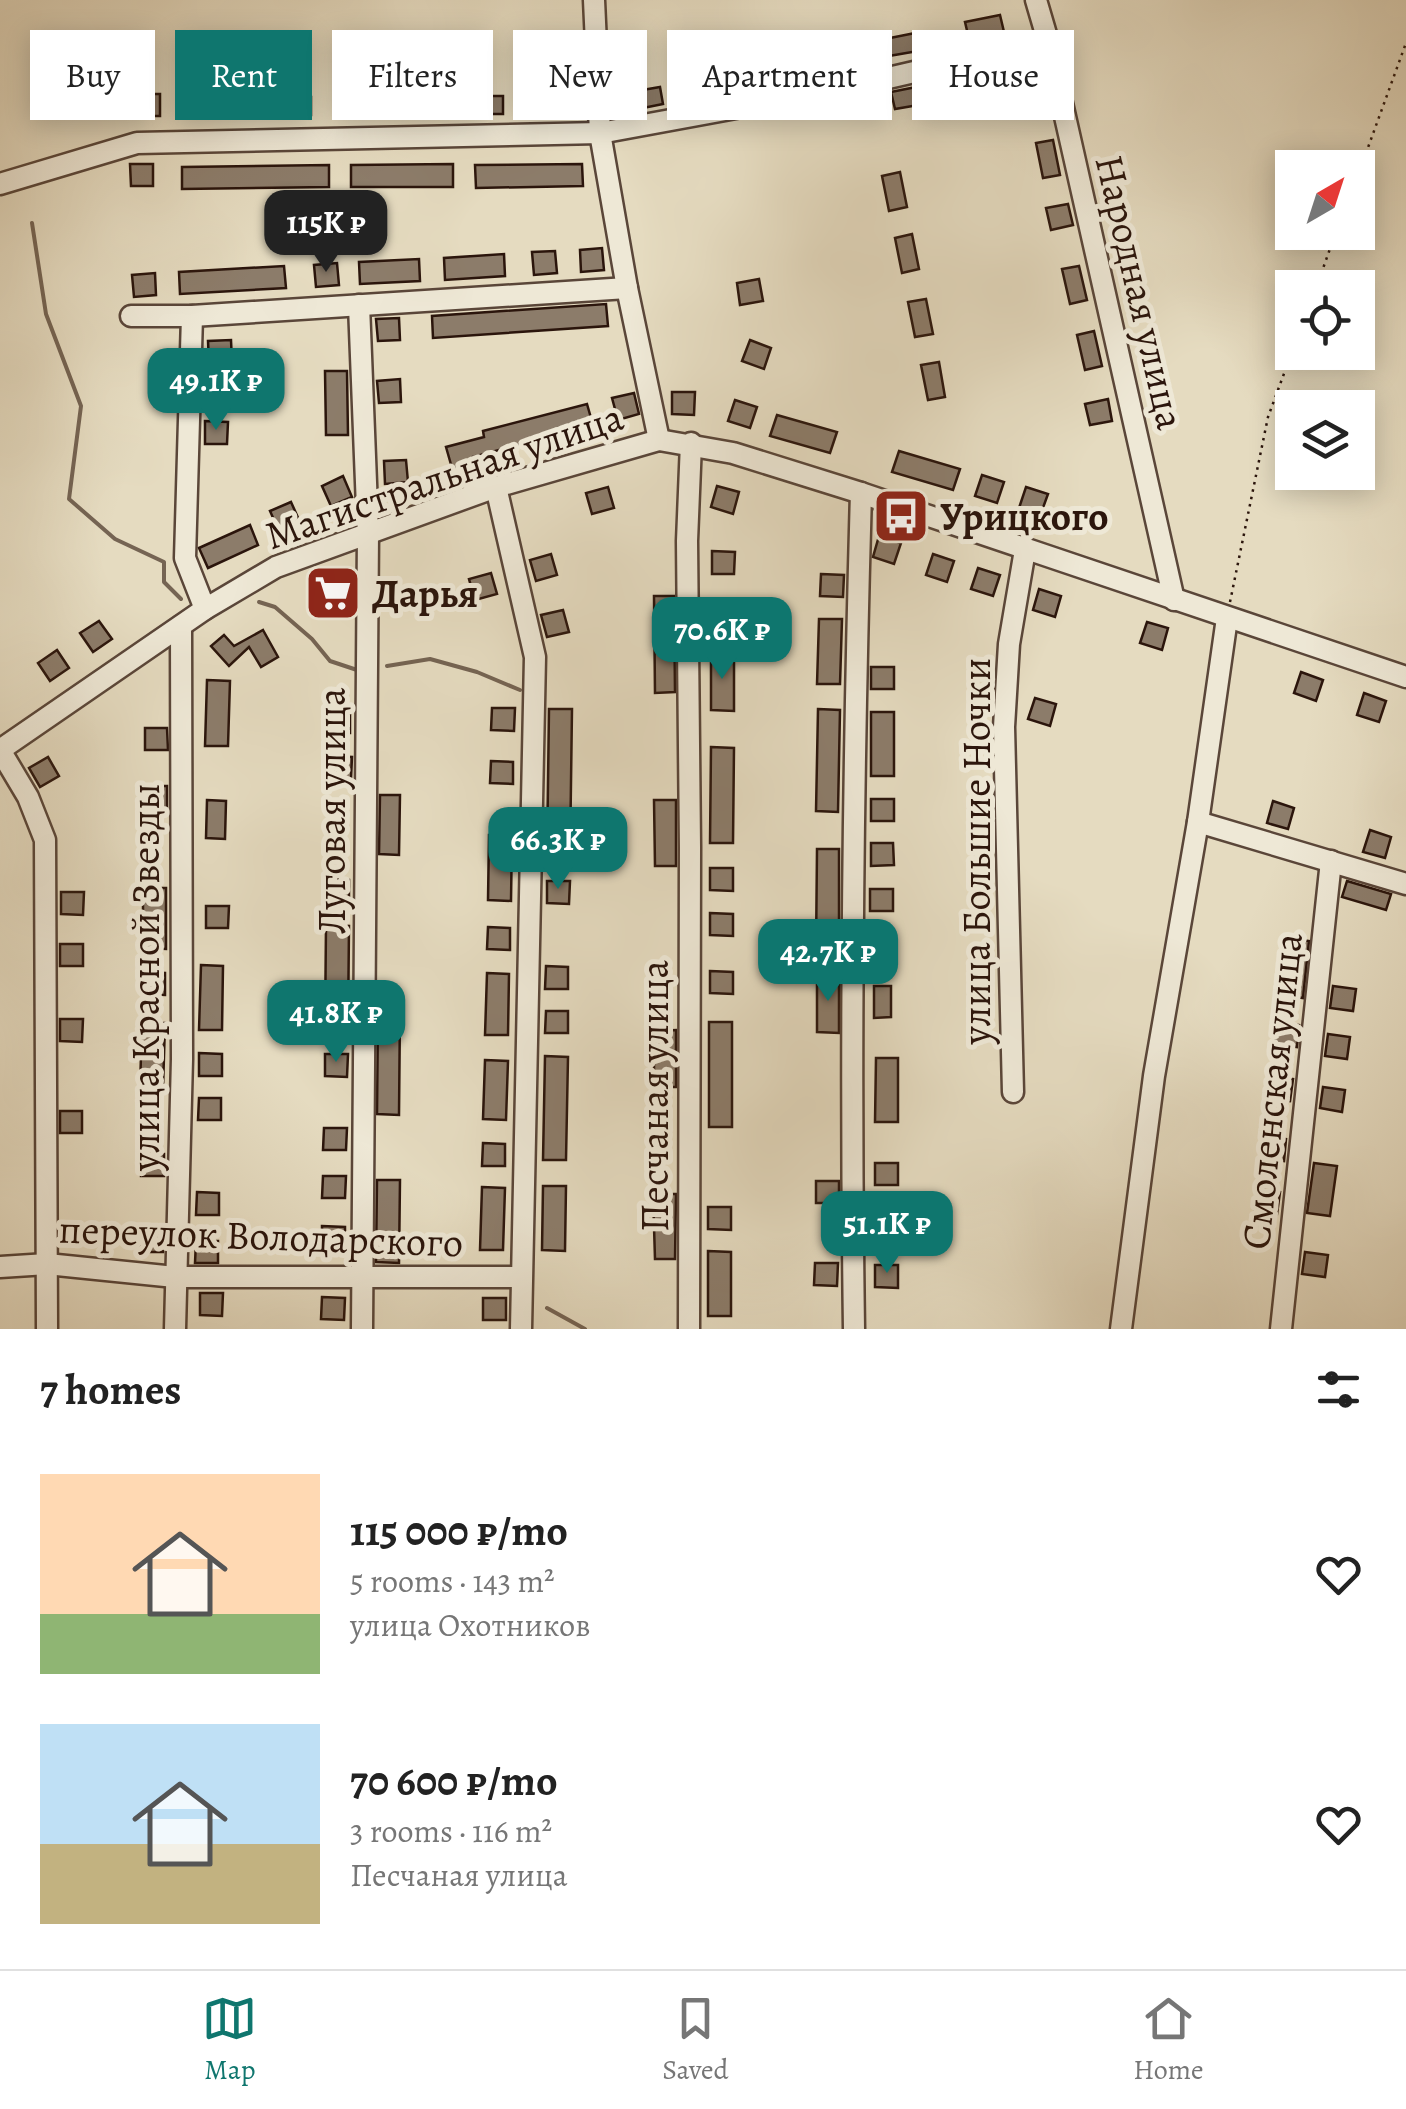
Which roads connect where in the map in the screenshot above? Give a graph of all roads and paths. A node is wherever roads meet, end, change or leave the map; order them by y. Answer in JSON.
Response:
{"nodes":[{"id":1,"x":594,"y":0,"type":"edge"},
{"id":2,"x":1036,"y":0,"type":"edge"},
{"id":3,"x":1045,"y":30,"type":"edge"},
{"id":4,"x":1406,"y":43,"type":"edge"},
{"id":5,"x":912,"y":73,"type":"edge"},
{"id":6,"x":1066,"y":120,"type":"edge"},
{"id":7,"x":600,"y":133,"type":"junction"},
{"id":8,"x":1367,"y":150,"type":"edge"},
{"id":9,"x":0,"y":184,"type":"edge"},
{"id":10,"x":628,"y":288,"type":"junction"},
{"id":11,"x":358,"y":305,"type":"junction"},
{"id":12,"x":132,"y":316,"type":"dead end"},
{"id":13,"x":192,"y":316,"type":"junction"},
{"id":14,"x":1285,"y":370,"type":"edge"},
{"id":15,"x":659,"y":440,"type":"junction"},
{"id":16,"x":691,"y":443,"type":"junction"},
{"id":17,"x":496,"y":486,"type":"junction"},
{"id":18,"x":861,"y":493,"type":"junction"},
{"id":19,"x":368,"y":533,"type":"junction"},
{"id":20,"x":1024,"y":550,"type":"junction"},
{"id":21,"x":1174,"y":600,"type":"junction"},
{"id":22,"x":204,"y":610,"type":"junction"},
{"id":23,"x":1227,"y":618,"type":"junction"},
{"id":24,"x":181,"y":626,"type":"junction"},
{"id":25,"x":1406,"y":676,"type":"edge"},
{"id":26,"x":0,"y":750,"type":"edge"},
{"id":27,"x":1198,"y":822,"type":"junction"},
{"id":28,"x":1332,"y":862,"type":"junction"},
{"id":29,"x":1406,"y":884,"type":"edge"},
{"id":30,"x":1013,"y":1092,"type":"dead end"},
{"id":31,"x":47,"y":1264,"type":"junction"},
{"id":32,"x":0,"y":1268,"type":"edge"},
{"id":33,"x":362,"y":1276,"type":"junction"},
{"id":34,"x":175,"y":1277,"type":"junction"},
{"id":35,"x":521,"y":1277,"type":"junction"},
{"id":36,"x":47,"y":1329,"type":"edge"},
{"id":37,"x":176,"y":1329,"type":"edge"},
{"id":38,"x":362,"y":1329,"type":"edge"},
{"id":39,"x":521,"y":1329,"type":"edge"},
{"id":40,"x":688,"y":1329,"type":"edge"},
{"id":41,"x":854,"y":1329,"type":"edge"},
{"id":42,"x":1120,"y":1329,"type":"edge"},
{"id":43,"x":1282,"y":1329,"type":"edge"}],
"edges":[{"from":1,"to":7,"type":"street"},
{"from":2,"to":3,"type":"street","name":"Народная улица"},
{"from":4,"to":8,"type":"path"},
{"from":5,"to":7,"type":"street"},
{"from":6,"to":21,"type":"street","name":"Народная улица"},
{"from":7,"to":9,"type":"street"},
{"from":7,"to":10,"type":"street"},
{"from":10,"to":11,"type":"street"},
{"from":10,"to":15,"type":"street"},
{"from":11,"to":13,"type":"street"},
{"from":11,"to":19,"type":"street","name":"Луговая улица"},
{"from":12,"to":13,"type":"street"},
{"from":13,"to":22,"type":"street"},
{"from":14,"to":23,"type":"path"},
{"from":15,"to":16,"type":"street","name":"Магистральная улица"},
{"from":15,"to":17,"type":"street","name":"Магистральная улица"},
{"from":16,"to":18,"type":"street","name":"Магистральная улица"},
{"from":16,"to":40,"type":"street","name":"Песчаная улица"},
{"from":17,"to":19,"type":"street","name":"Магистральная улица"},
{"from":17,"to":35,"type":"street"},
{"from":18,"to":20,"type":"street","name":"Магистральная улица"},
{"from":18,"to":41,"type":"street"},
{"from":19,"to":22,"type":"street","name":"Магистральная улица"},
{"from":19,"to":33,"type":"street","name":"Луговая улица"},
{"from":20,"to":21,"type":"street","name":"Магистральная улица"},
{"from":20,"to":30,"type":"street","name":"улица Большие Ночки"},
{"from":21,"to":23,"type":"street","name":"Магистральная улица"},
{"from":22,"to":24,"type":"street","name":"Магистральная улица"},
{"from":23,"to":25,"type":"street","name":"Магистральная улица"},
{"from":23,"to":27,"type":"street"},
{"from":24,"to":26,"type":"street","name":"Магистральная улица"},
{"from":24,"to":34,"type":"street","name":"улица Красной Звезды"},
{"from":26,"to":31,"type":"street"},
{"from":27,"to":28,"type":"street"},
{"from":27,"to":42,"type":"street"},
{"from":28,"to":29,"type":"street"},
{"from":28,"to":43,"type":"street","name":"Смоленская улица"},
{"from":31,"to":32,"type":"street","name":"переулок Володарского"},
{"from":31,"to":34,"type":"street","name":"переулок Володарского"},
{"from":31,"to":36,"type":"street"},
{"from":33,"to":34,"type":"street","name":"переулок Володарского"},
{"from":33,"to":35,"type":"street","name":"переулок Володарского"},
{"from":33,"to":38,"type":"street","name":"Луговая улица"},
{"from":34,"to":37,"type":"street","name":"улица Красной Звезды"},
{"from":35,"to":39,"type":"street"}]}
